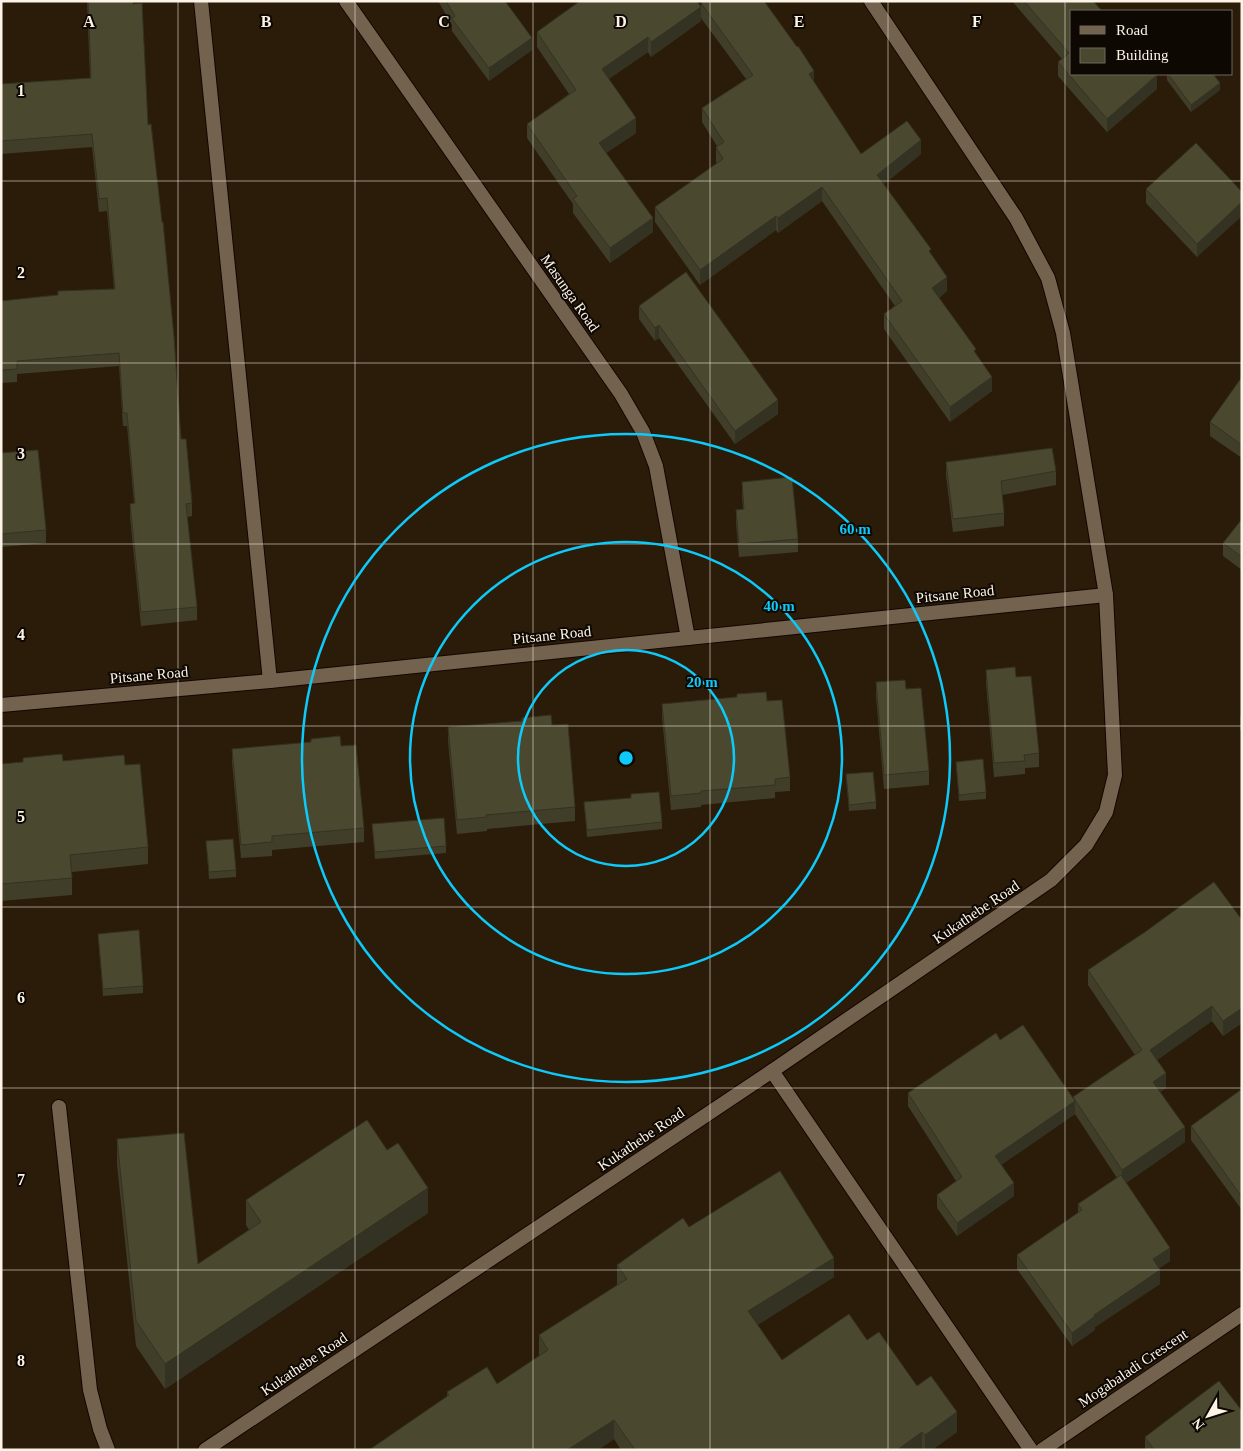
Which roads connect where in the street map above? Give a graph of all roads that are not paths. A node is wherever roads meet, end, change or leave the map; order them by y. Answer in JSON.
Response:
{"nodes":[{"id":1,"x":201,"y":1,"type":"edge"},
{"id":2,"x":346,"y":1,"type":"edge"},
{"id":3,"x":871,"y":1,"type":"edge"},
{"id":4,"x":1106,"y":594,"type":"junction"},
{"id":5,"x":688,"y":638,"type":"junction"},
{"id":6,"x":270,"y":681,"type":"junction"},
{"id":7,"x":1,"y":705,"type":"edge"},
{"id":8,"x":772,"y":1071,"type":"junction"},
{"id":9,"x":59,"y":1107,"type":"dead end"},
{"id":10,"x":1242,"y":1314,"type":"edge"},
{"id":11,"x":108,"y":1450,"type":"edge"},
{"id":12,"x":205,"y":1450,"type":"edge"},
{"id":13,"x":1031,"y":1450,"type":"edge"},
{"id":14,"x":1042,"y":1450,"type":"edge"}],
"edges":[{"from":1,"to":6,"type":"street"},
{"from":2,"to":5,"type":"street","name":"Masunga Road"},
{"from":3,"to":4,"type":"street","name":"Kukathebe Road"},
{"from":4,"to":5,"type":"street","name":"Pitsane Road"},
{"from":4,"to":8,"type":"street","name":"Kukathebe Road"},
{"from":5,"to":6,"type":"street","name":"Pitsane Road"},
{"from":6,"to":7,"type":"street","name":"Pitsane Road"},
{"from":8,"to":12,"type":"street","name":"Kukathebe Road"},
{"from":8,"to":13,"type":"street"},
{"from":9,"to":11,"type":"street"},
{"from":10,"to":14,"type":"street","name":"Mogabaladi Crescent"}]}
